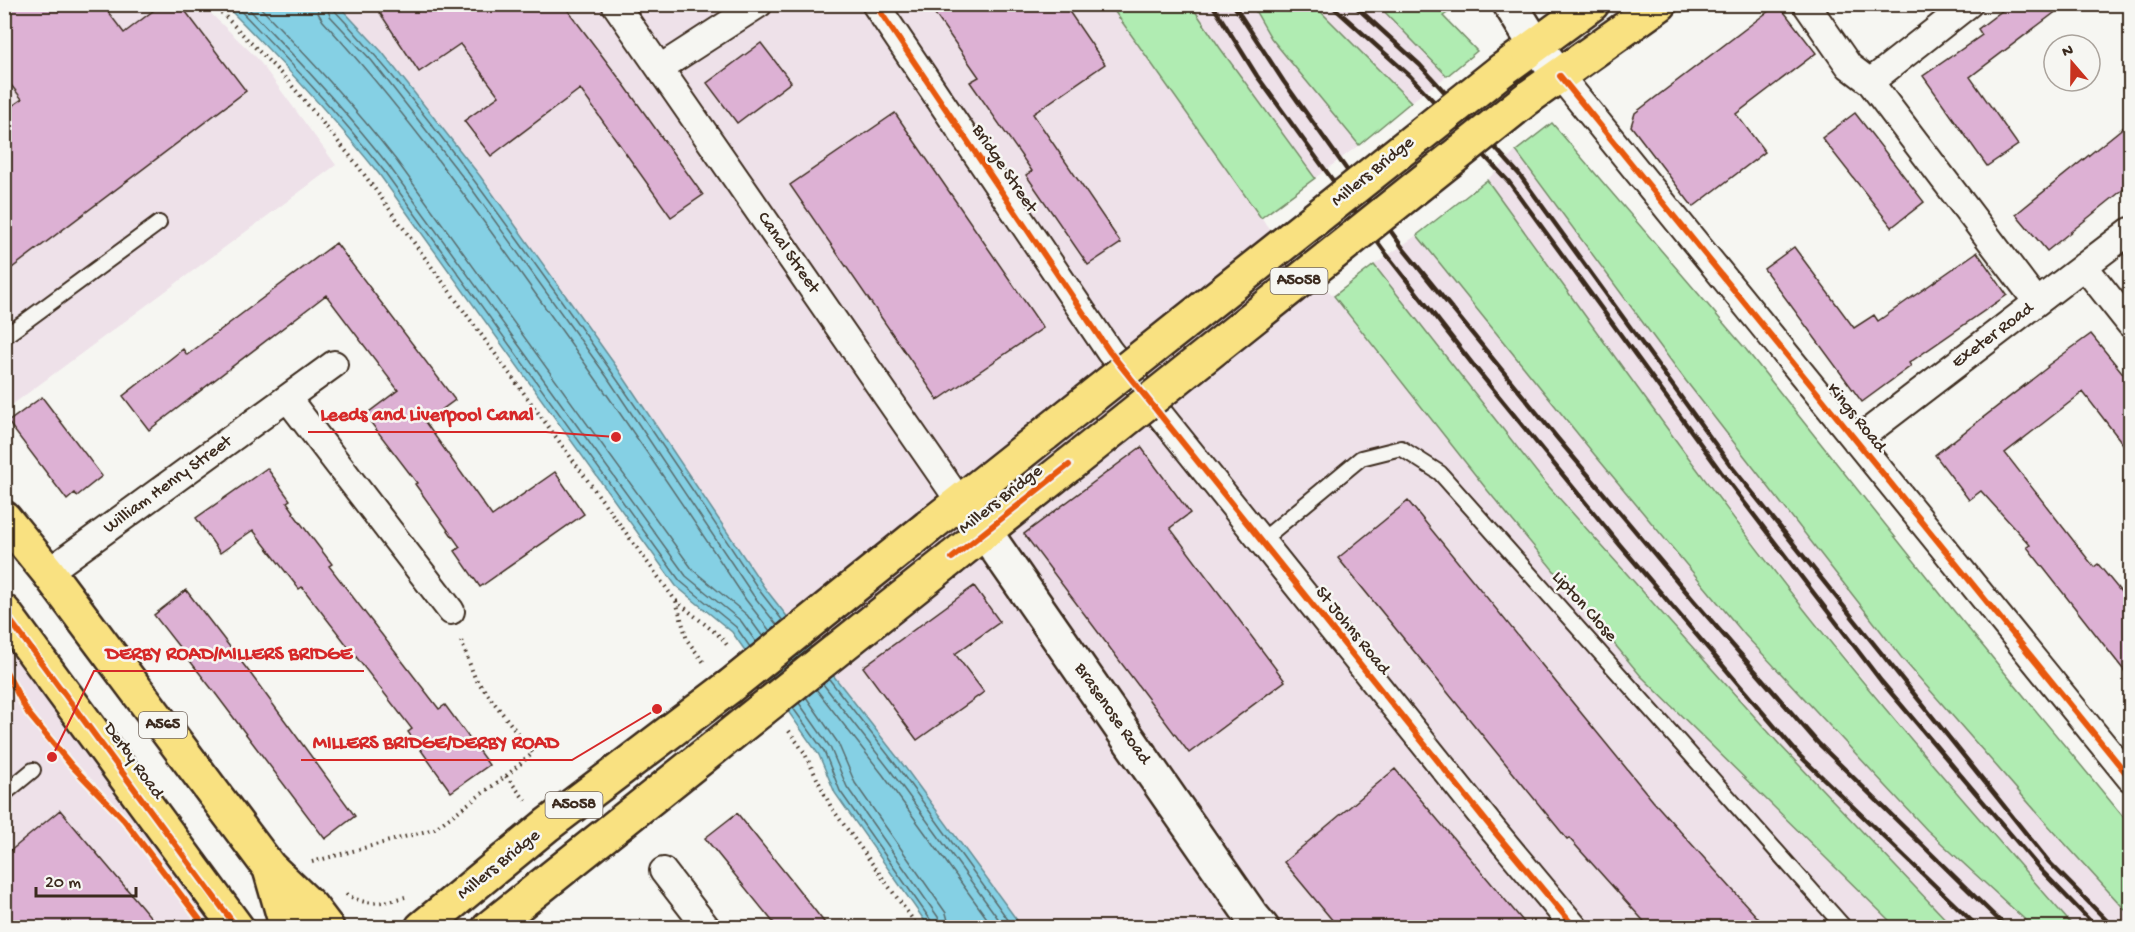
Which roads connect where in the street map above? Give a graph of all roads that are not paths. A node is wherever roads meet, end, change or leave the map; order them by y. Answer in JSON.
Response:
{"nodes":[{"id":1,"x":615,"y":4,"type":"edge"},
{"id":2,"x":759,"y":4,"type":"edge"},
{"id":3,"x":874,"y":4,"type":"edge"},
{"id":4,"x":1510,"y":4,"type":"edge"},
{"id":5,"x":1592,"y":4,"type":"edge"},
{"id":6,"x":1660,"y":4,"type":"edge"},
{"id":7,"x":1806,"y":4,"type":"edge"},
{"id":8,"x":1969,"y":4,"type":"edge"},
{"id":9,"x":1536,"y":46,"type":"junction"},
{"id":10,"x":660,"y":68,"type":"junction"},
{"id":11,"x":1560,"y":76,"type":"junction"},
{"id":12,"x":1870,"y":82,"type":"junction"},
{"id":13,"x":159,"y":223,"type":"dead end"},
{"id":14,"x":2130,"y":231,"type":"edge"},
{"id":15,"x":2084,"y":266,"type":"junction"},
{"id":16,"x":2037,"y":302,"type":"junction"},
{"id":17,"x":2130,"y":324,"type":"edge"},
{"id":18,"x":4,"y":337,"type":"edge"},
{"id":19,"x":1109,"y":351,"type":"joint"},
{"id":20,"x":334,"y":364,"type":"dead end"},
{"id":21,"x":288,"y":399,"type":"junction"},
{"id":22,"x":1856,"y":441,"type":"junction"},
{"id":23,"x":960,"y":501,"type":"junction"},
{"id":24,"x":4,"y":518,"type":"edge"},
{"id":25,"x":985,"y":532,"type":"junction"},
{"id":26,"x":1261,"y":541,"type":"junction"},
{"id":27,"x":48,"y":572,"type":"junction"},
{"id":28,"x":451,"y":611,"type":"road end"},
{"id":29,"x":4,"y":612,"type":"edge"},
{"id":30,"x":33,"y":770,"type":"dead end"},
{"id":31,"x":2130,"y":778,"type":"edge"},
{"id":32,"x":4,"y":794,"type":"edge"},
{"id":33,"x":269,"y":867,"type":"junction"},
{"id":34,"x":663,"y":871,"type":"dead end"},
{"id":35,"x":237,"y":927,"type":"edge"},
{"id":36,"x":287,"y":927,"type":"edge"},
{"id":37,"x":327,"y":927,"type":"edge"},
{"id":38,"x":422,"y":927,"type":"edge"},
{"id":39,"x":489,"y":927,"type":"edge"},
{"id":40,"x":707,"y":927,"type":"edge"},
{"id":41,"x":1262,"y":927,"type":"edge"},
{"id":42,"x":1575,"y":927,"type":"edge"},
{"id":43,"x":1845,"y":927,"type":"edge"}],
"edges":[{"from":1,"to":10,"type":"street","name":"Canal Street"},
{"from":2,"to":10,"type":"street"},
{"from":3,"to":19,"type":"street","name":"Bridge Street"},
{"from":4,"to":9,"type":"main road"},
{"from":5,"to":9,"type":"highway","number":"A5058"},
{"from":6,"to":11,"type":"highway","number":"A5058"},
{"from":7,"to":12,"type":"street"},
{"from":8,"to":12,"type":"street"},
{"from":9,"to":11,"type":"main road"},
{"from":9,"to":23,"type":"highway","name":"Millers Bridge","number":"A5058","bridge":true},
{"from":10,"to":23,"type":"street","name":"Canal Street"},
{"from":11,"to":22,"type":"street","name":"Kings Road"},
{"from":11,"to":25,"type":"highway","name":"Millers Bridge","number":"A5058","bridge":true},
{"from":12,"to":16,"type":"street"},
{"from":13,"to":18,"type":"lane"},
{"from":14,"to":15,"type":"street","name":"Exeter Road"},
{"from":15,"to":16,"type":"street","name":"Exeter Road"},
{"from":15,"to":17,"type":"street"},
{"from":16,"to":22,"type":"street","name":"Exeter Road"},
{"from":19,"to":26,"type":"street","name":"St Johns Road"},
{"from":20,"to":21,"type":"street","name":"William Henry Street"},
{"from":21,"to":27,"type":"street","name":"William Henry Street"},
{"from":21,"to":28,"type":"street"},
{"from":22,"to":31,"type":"street","name":"Kings Road"},
{"from":23,"to":25,"type":"main road","name":"Brasenose Road"},
{"from":23,"to":38,"type":"highway","name":"Millers Bridge","number":"A5058","bridge":true},
{"from":24,"to":27,"type":"highway","number":"A565"},
{"from":25,"to":39,"type":"highway","name":"Millers Bridge","number":"A5058","bridge":true},
{"from":25,"to":41,"type":"main road","name":"Brasenose Road"},
{"from":26,"to":42,"type":"street","name":"St Johns Road"},
{"from":26,"to":43,"type":"lane","name":"Lipton Close"},
{"from":27,"to":33,"type":"highway","number":"A565"},
{"from":29,"to":35,"type":"highway","name":"Derby Road"},
{"from":30,"to":32,"type":"lane"},
{"from":33,"to":36,"type":"highway"},
{"from":33,"to":37,"type":"highway","number":"A565"},
{"from":34,"to":40,"type":"street"}]}
